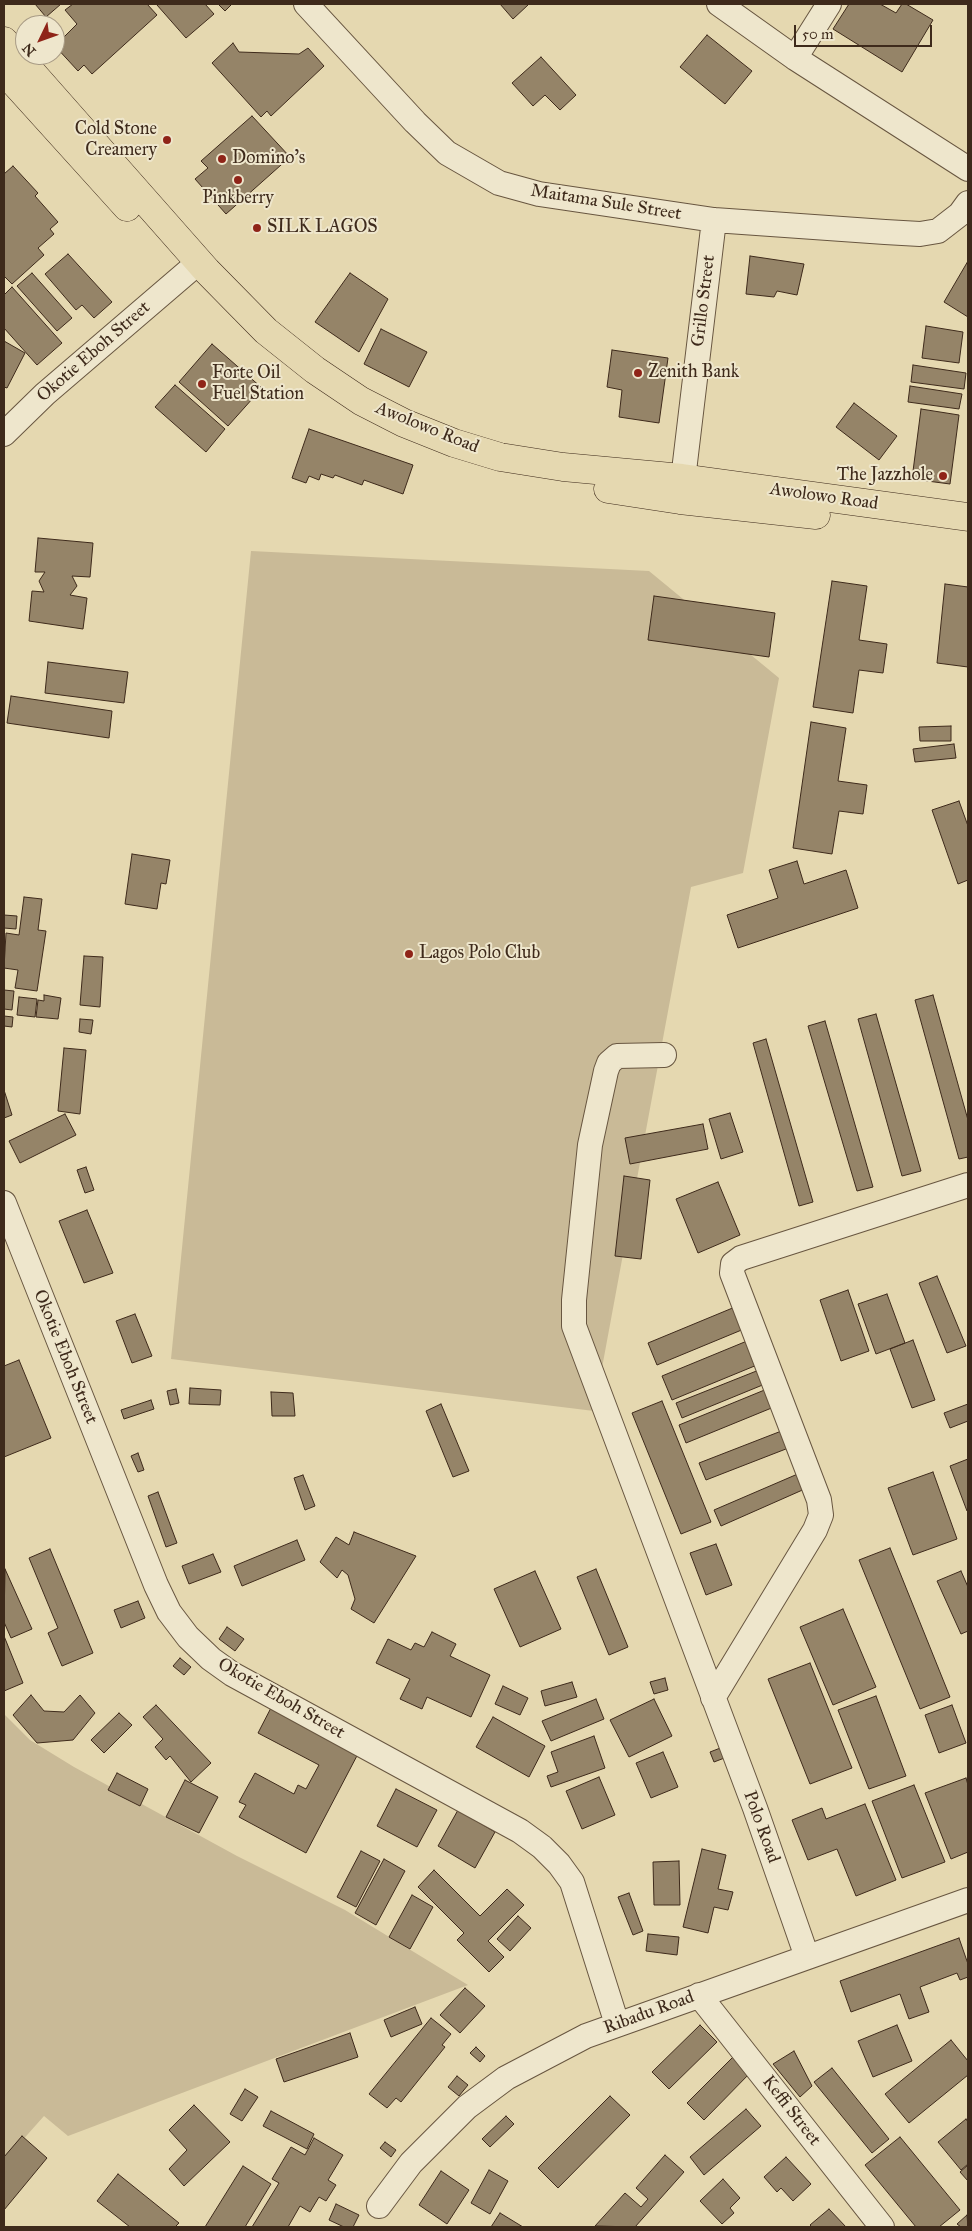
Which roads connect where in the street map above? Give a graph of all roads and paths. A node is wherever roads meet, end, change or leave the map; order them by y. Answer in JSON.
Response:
{"nodes":[{"id":1,"x":306,"y":4,"type":"edge"},
{"id":2,"x":719,"y":4,"type":"edge"},
{"id":3,"x":829,"y":4,"type":"edge"},
{"id":4,"x":4,"y":41,"type":"edge"},
{"id":5,"x":795,"y":58,"type":"junction"},
{"id":6,"x":4,"y":71,"type":"edge"},
{"id":7,"x":968,"y":169,"type":"edge"},
{"id":8,"x":968,"y":203,"type":"edge"},
{"id":9,"x":714,"y":220,"type":"junction"},
{"id":10,"x":193,"y":268,"type":"junction"},
{"id":11,"x":4,"y":434,"type":"edge"},
{"id":12,"x":681,"y":489,"type":"junction"},
{"id":13,"x":968,"y":517,"type":"edge"},
{"id":14,"x":968,"y":533,"type":"edge"},
{"id":15,"x":664,"y":1055,"type":"dead end"},
{"id":16,"x":968,"y":1185,"type":"edge"},
{"id":17,"x":4,"y":1203,"type":"edge"},
{"id":18,"x":713,"y":1698,"type":"junction"},
{"id":19,"x":968,"y":1900,"type":"edge"},
{"id":20,"x":807,"y":1957,"type":"junction"},
{"id":21,"x":699,"y":1995,"type":"junction"},
{"id":22,"x":617,"y":2024,"type":"junction"},
{"id":23,"x":379,"y":2206,"type":"dead end"},
{"id":24,"x":882,"y":2227,"type":"edge"}],
"edges":[{"from":1,"to":9,"type":"street","name":"Maitama Sule Street"},
{"from":2,"to":5,"type":"street"},
{"from":3,"to":5,"type":"street"},
{"from":4,"to":10,"type":"main road","name":"Awolowo Road"},
{"from":5,"to":7,"type":"street"},
{"from":6,"to":10,"type":"main road","name":"Awolowo Road"},
{"from":8,"to":9,"type":"street","name":"Maitama Sule Street"},
{"from":9,"to":12,"type":"street","name":"Grillo Street"},
{"from":10,"to":11,"type":"street","name":"Okotie Eboh Street"},
{"from":10,"to":12,"type":"main road","name":"Awolowo Road"},
{"from":12,"to":13,"type":"main road","name":"Awolowo Road"},
{"from":12,"to":14,"type":"main road","name":"Awolowo Road"},
{"from":15,"to":18,"type":"street","name":"Polo Road"},
{"from":16,"to":18,"type":"street"},
{"from":17,"to":22,"type":"street","name":"Okotie Eboh Street"},
{"from":18,"to":20,"type":"street","name":"Polo Road"},
{"from":19,"to":20,"type":"street","name":"Ribadu Road"},
{"from":20,"to":21,"type":"street","name":"Ribadu Road"},
{"from":21,"to":22,"type":"street","name":"Ribadu Road"},
{"from":21,"to":24,"type":"street","name":"Keffi Street"},
{"from":22,"to":23,"type":"street","name":"Ribadu Road"}]}
